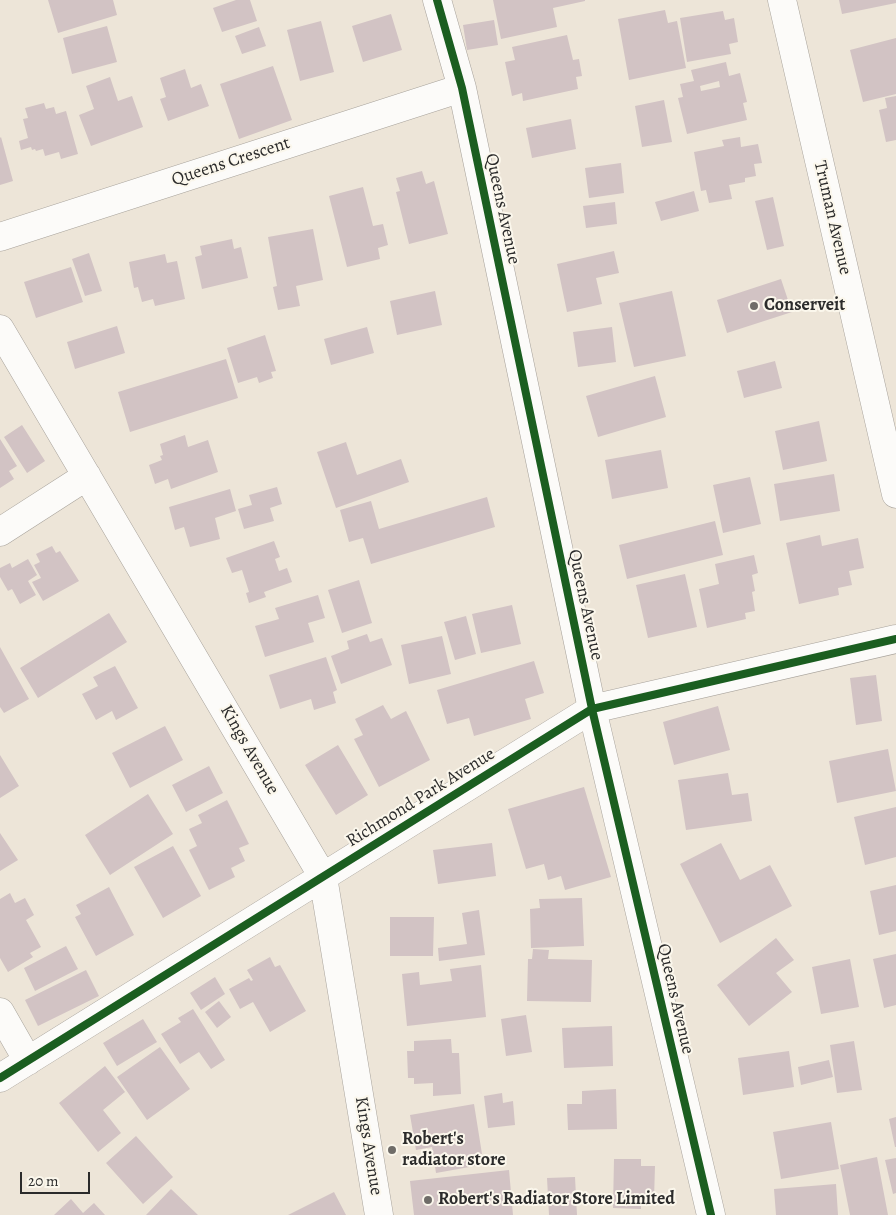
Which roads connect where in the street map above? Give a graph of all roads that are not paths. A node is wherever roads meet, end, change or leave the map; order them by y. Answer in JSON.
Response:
{"nodes":[{"id":1,"x":437,"y":0,"type":"edge"},
{"id":2,"x":782,"y":0,"type":"edge"},
{"id":3,"x":462,"y":88,"type":"junction"},
{"id":4,"x":0,"y":237,"type":"edge"},
{"id":5,"x":0,"y":329,"type":"edge"},
{"id":6,"x":87,"y":476,"type":"junction"},
{"id":7,"x":896,"y":494,"type":"edge"},
{"id":8,"x":0,"y":532,"type":"edge"},
{"id":9,"x":896,"y":639,"type":"edge"},
{"id":10,"x":592,"y":709,"type":"junction"},
{"id":11,"x":323,"y":877,"type":"junction"},
{"id":12,"x":0,"y":1012,"type":"edge"},
{"id":13,"x":28,"y":1061,"type":"junction"},
{"id":14,"x":0,"y":1078,"type":"edge"},
{"id":15,"x":379,"y":1215,"type":"edge"},
{"id":16,"x":710,"y":1215,"type":"edge"}],
"edges":[{"from":1,"to":3,"type":"street","name":"Queens Avenue"},
{"from":2,"to":7,"type":"street","name":"Truman Avenue"},
{"from":3,"to":4,"type":"street","name":"Queens Crescent"},
{"from":3,"to":10,"type":"street","name":"Queens Avenue"},
{"from":5,"to":6,"type":"street","name":"Kings Avenue"},
{"from":6,"to":8,"type":"street"},
{"from":6,"to":11,"type":"street","name":"Kings Avenue"},
{"from":9,"to":10,"type":"street","name":"Richmond Park Avenue"},
{"from":10,"to":11,"type":"street","name":"Richmond Park Avenue"},
{"from":10,"to":16,"type":"street","name":"Queens Avenue"},
{"from":11,"to":13,"type":"street","name":"Richmond Park Avenue"},
{"from":11,"to":15,"type":"street","name":"Kings Avenue"},
{"from":12,"to":13,"type":"street"},
{"from":13,"to":14,"type":"street","name":"Richmond Park Avenue"}]}
